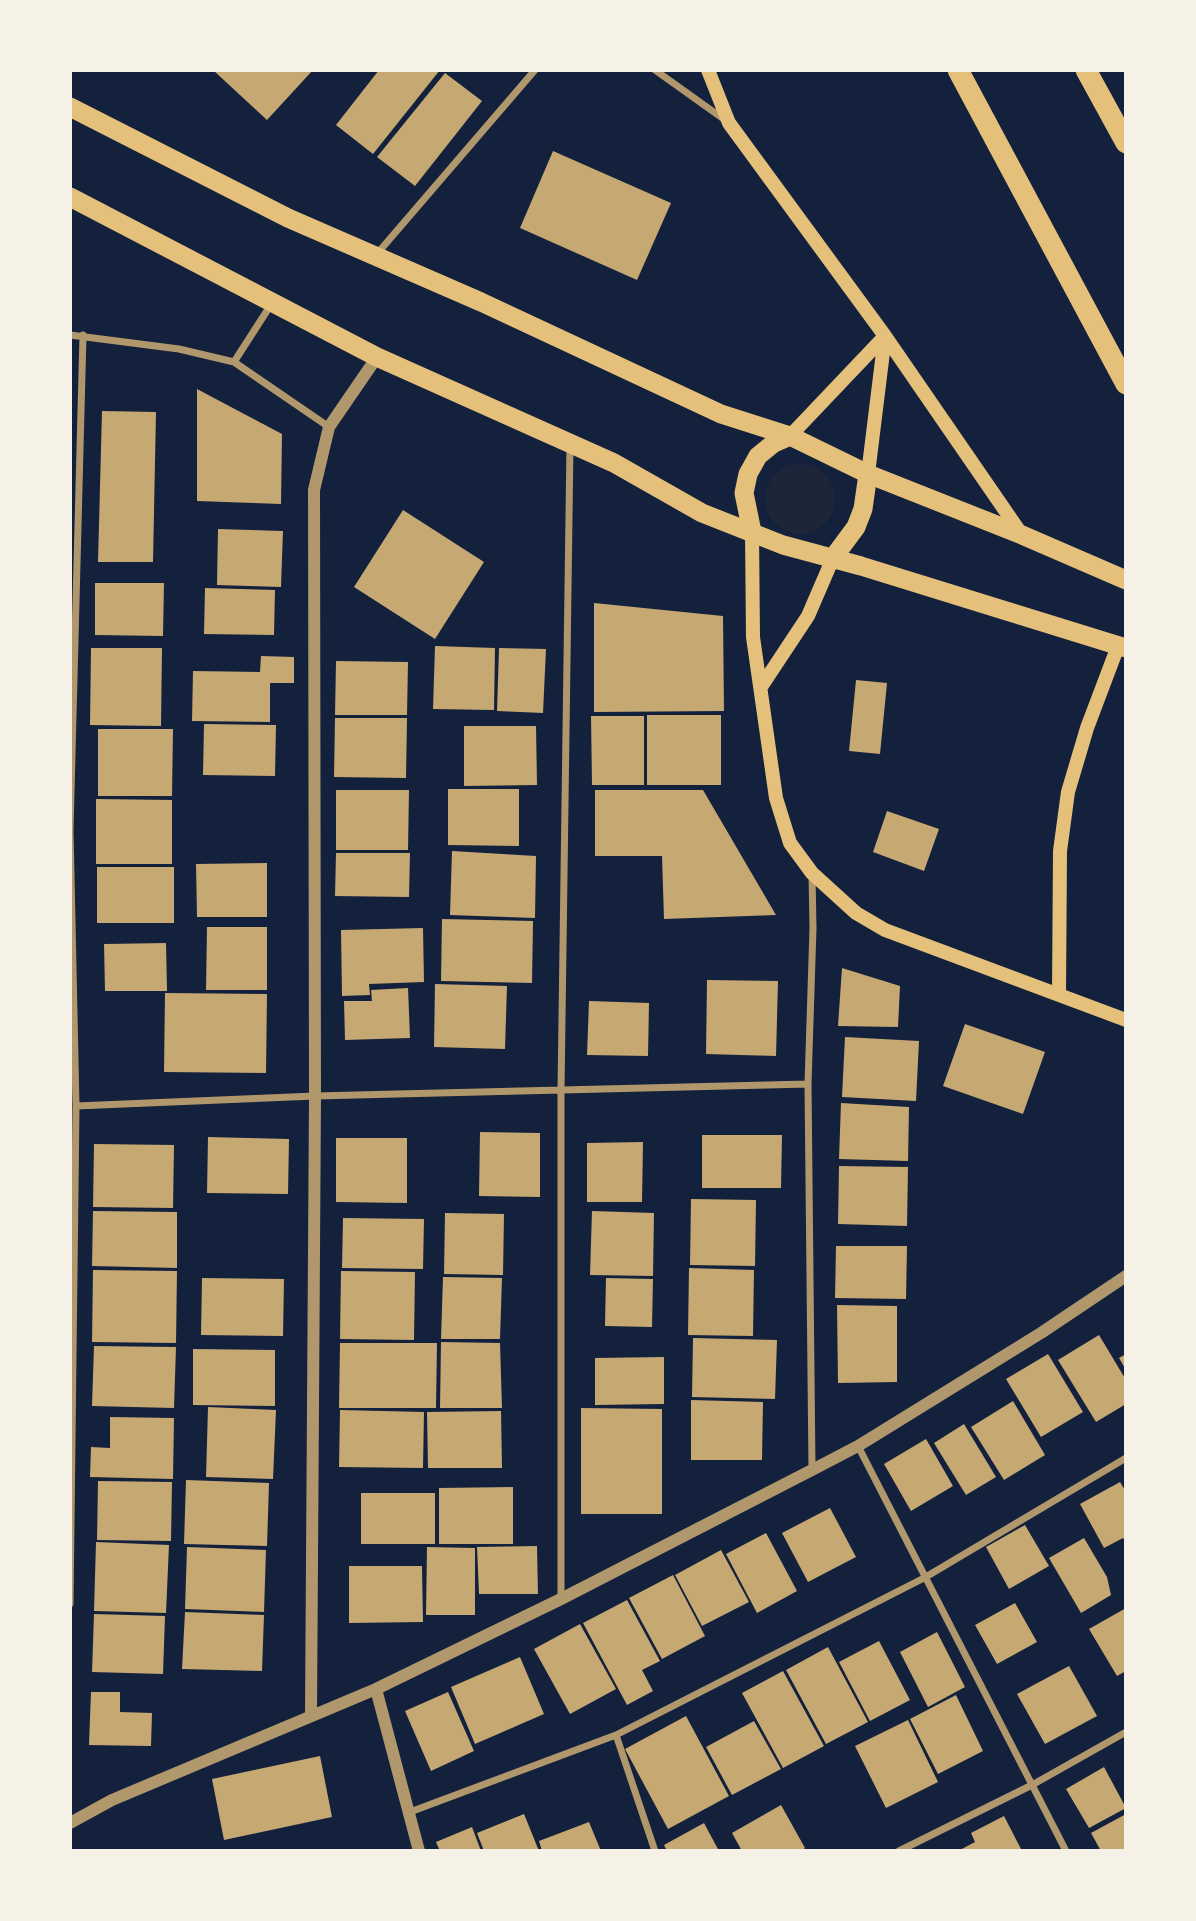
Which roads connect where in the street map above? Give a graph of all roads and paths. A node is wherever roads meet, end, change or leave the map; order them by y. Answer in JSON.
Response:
{"nodes":[{"id":1,"x":535,"y":70,"type":"edge"},
{"id":2,"x":655,"y":70,"type":"edge"},
{"id":3,"x":708,"y":70,"type":"edge"},
{"id":4,"x":957,"y":70,"type":"edge"},
{"id":5,"x":1086,"y":70,"type":"edge"},
{"id":6,"x":70,"y":107,"type":"edge"},
{"id":7,"x":729,"y":123,"type":"junction"},
{"id":8,"x":1126,"y":142,"type":"edge"},
{"id":9,"x":70,"y":197,"type":"edge"},
{"id":10,"x":375,"y":256,"type":"junction"},
{"id":11,"x":272,"y":302,"type":"junction"},
{"id":12,"x":70,"y":335,"type":"edge"},
{"id":13,"x":83,"y":335,"type":"junction"},
{"id":14,"x":885,"y":336,"type":"junction"},
{"id":15,"x":377,"y":357,"type":"junction"},
{"id":16,"x":234,"y":362,"type":"junction"},
{"id":17,"x":1126,"y":384,"type":"edge"},
{"id":18,"x":329,"y":427,"type":"junction"},
{"id":19,"x":790,"y":436,"type":"junction"},
{"id":20,"x":570,"y":442,"type":"junction"},
{"id":21,"x":868,"y":474,"type":"junction"},
{"id":22,"x":752,"y":532,"type":"junction"},
{"id":23,"x":1022,"y":535,"type":"junction"},
{"id":24,"x":833,"y":558,"type":"junction"},
{"id":25,"x":1126,"y":580,"type":"edge"},
{"id":26,"x":1122,"y":647,"type":"edge"},
{"id":27,"x":761,"y":687,"type":"junction"},
{"id":28,"x":70,"y":830,"type":"edge"},
{"id":29,"x":812,"y":873,"type":"junction"},
{"id":30,"x":1059,"y":993,"type":"junction"},
{"id":31,"x":1126,"y":1020,"type":"edge"},
{"id":32,"x":808,"y":1084,"type":"junction"},
{"id":33,"x":561,"y":1090,"type":"junction"},
{"id":34,"x":315,"y":1096,"type":"junction"},
{"id":35,"x":76,"y":1106,"type":"junction"},
{"id":36,"x":1126,"y":1276,"type":"edge"},
{"id":37,"x":858,"y":1446,"type":"junction"},
{"id":38,"x":1126,"y":1458,"type":"edge"},
{"id":39,"x":812,"y":1470,"type":"junction"},
{"id":40,"x":924,"y":1578,"type":"junction"},
{"id":41,"x":561,"y":1599,"type":"junction"},
{"id":42,"x":70,"y":1604,"type":"edge"},
{"id":43,"x":376,"y":1689,"type":"junction"},
{"id":44,"x":311,"y":1714,"type":"junction"},
{"id":45,"x":1126,"y":1732,"type":"edge"},
{"id":46,"x":616,"y":1735,"type":"junction"},
{"id":47,"x":1032,"y":1785,"type":"junction"},
{"id":48,"x":410,"y":1812,"type":"junction"},
{"id":49,"x":70,"y":1823,"type":"edge"},
{"id":50,"x":419,"y":1851,"type":"edge"},
{"id":51,"x":655,"y":1851,"type":"edge"},
{"id":52,"x":899,"y":1851,"type":"edge"},
{"id":53,"x":1066,"y":1851,"type":"edge"}],
"edges":[{"from":1,"to":10,"type":"street"},
{"from":2,"to":7,"type":"street"},
{"from":3,"to":7,"type":"main road"},
{"from":4,"to":17,"type":"highway"},
{"from":5,"to":8,"type":"highway"},
{"from":6,"to":10,"type":"highway"},
{"from":7,"to":14,"type":"main road"},
{"from":9,"to":11,"type":"highway"},
{"from":10,"to":19,"type":"highway"},
{"from":11,"to":15,"type":"highway"},
{"from":11,"to":16,"type":"street"},
{"from":12,"to":13,"type":"street"},
{"from":13,"to":16,"type":"street"},
{"from":13,"to":28,"type":"street"},
{"from":14,"to":19,"type":"main road"},
{"from":14,"to":21,"type":"main road"},
{"from":14,"to":23,"type":"main road"},
{"from":15,"to":18,"type":"street"},
{"from":15,"to":20,"type":"highway"},
{"from":16,"to":18,"type":"street"},
{"from":18,"to":34,"type":"street"},
{"from":19,"to":21,"type":"highway"},
{"from":19,"to":22,"type":"highway"},
{"from":20,"to":22,"type":"highway"},
{"from":20,"to":33,"type":"street"},
{"from":21,"to":23,"type":"highway"},
{"from":21,"to":24,"type":"highway"},
{"from":22,"to":24,"type":"highway"},
{"from":22,"to":27,"type":"main road"},
{"from":23,"to":25,"type":"highway"},
{"from":24,"to":26,"type":"highway"},
{"from":24,"to":27,"type":"main road"},
{"from":26,"to":30,"type":"main road"},
{"from":27,"to":29,"type":"main road"},
{"from":28,"to":35,"type":"street"},
{"from":29,"to":30,"type":"main road"},
{"from":29,"to":32,"type":"street"},
{"from":30,"to":31,"type":"main road"},
{"from":32,"to":33,"type":"street"},
{"from":32,"to":39,"type":"street"},
{"from":33,"to":34,"type":"street"},
{"from":33,"to":41,"type":"street"},
{"from":34,"to":35,"type":"street"},
{"from":34,"to":44,"type":"street"},
{"from":35,"to":42,"type":"street"},
{"from":36,"to":37,"type":"street"},
{"from":37,"to":39,"type":"street"},
{"from":37,"to":40,"type":"street"},
{"from":38,"to":40,"type":"street"},
{"from":39,"to":41,"type":"street"},
{"from":40,"to":46,"type":"street"},
{"from":40,"to":47,"type":"street"},
{"from":41,"to":43,"type":"street"},
{"from":43,"to":44,"type":"street"},
{"from":43,"to":48,"type":"street"},
{"from":44,"to":49,"type":"street"},
{"from":45,"to":47,"type":"street"},
{"from":46,"to":48,"type":"street"},
{"from":46,"to":51,"type":"street"},
{"from":47,"to":52,"type":"street"},
{"from":47,"to":53,"type":"street"},
{"from":48,"to":50,"type":"street"}]}
